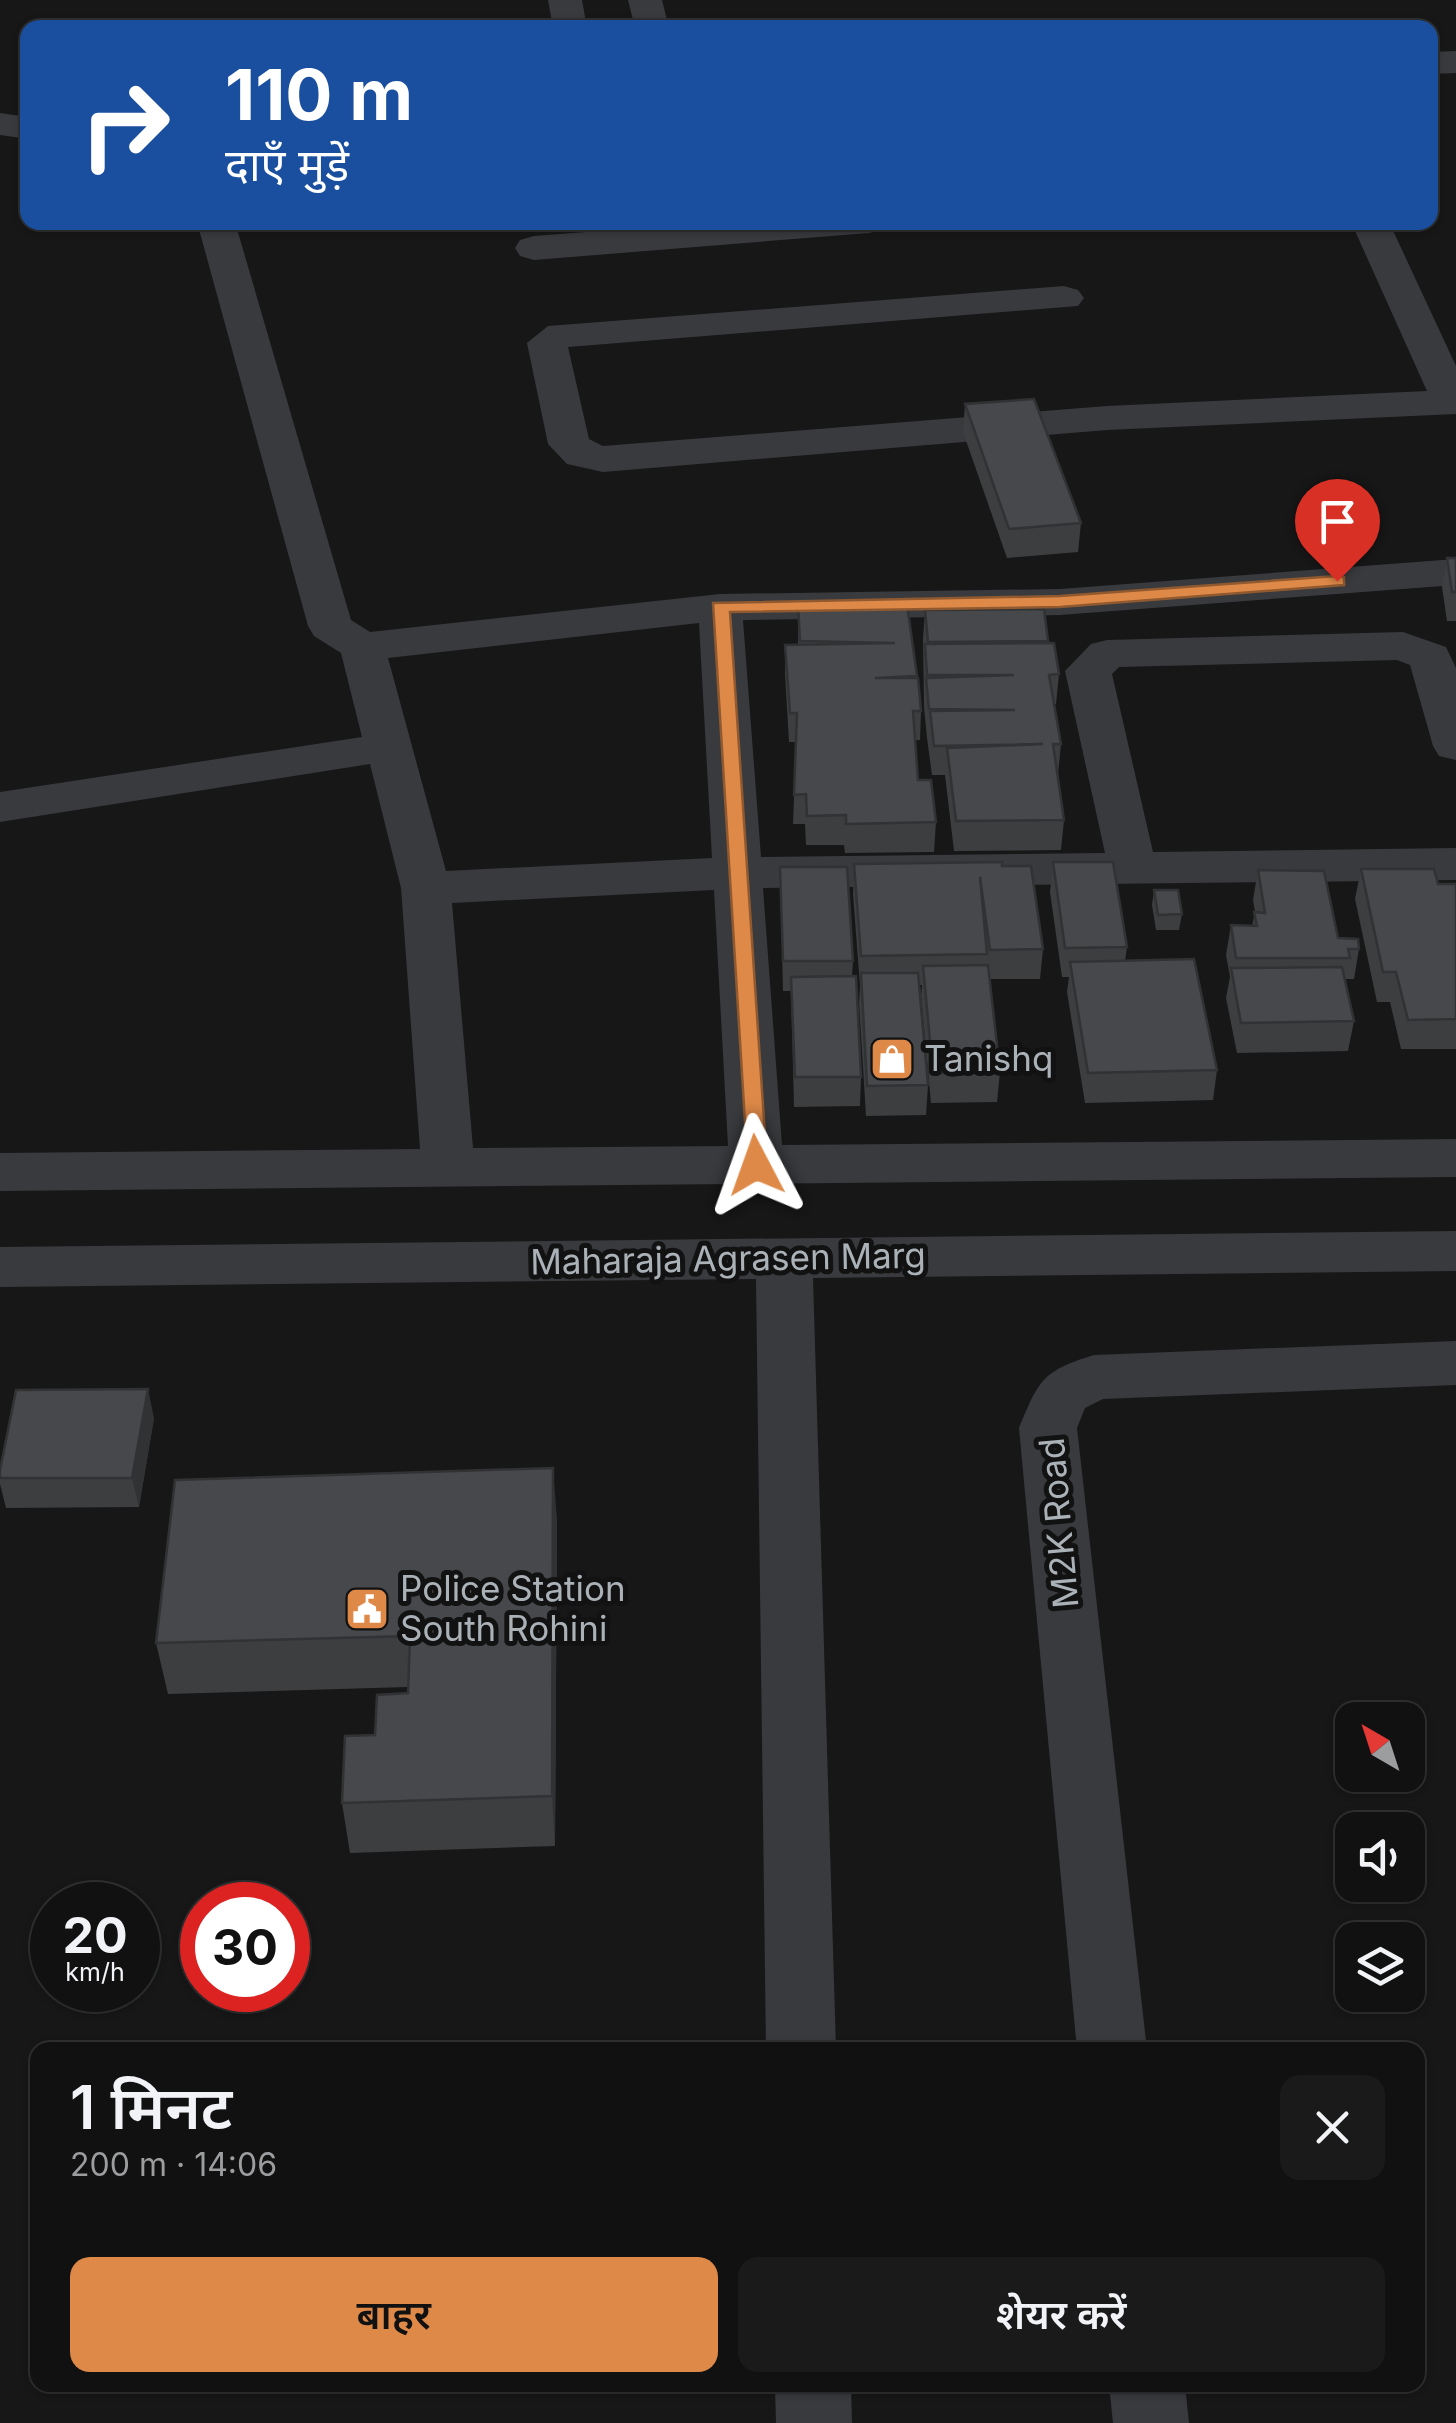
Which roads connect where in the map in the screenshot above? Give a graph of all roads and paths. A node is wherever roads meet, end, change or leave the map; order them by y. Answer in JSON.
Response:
{"nodes":[{"id":1,"x":218,"y":230,"type":"edge"},
{"id":2,"x":766,"y":230,"type":"edge"},
{"id":3,"x":1374,"y":230,"type":"edge"},
{"id":4,"x":534,"y":248,"type":"dead end"},
{"id":5,"x":1064,"y":298,"type":"dead end"},
{"id":6,"x":1454,"y":402,"type":"edge"},
{"id":7,"x":1456,"y":572,"type":"edge"},
{"id":8,"x":720,"y":607,"type":"junction"},
{"id":9,"x":362,"y":647,"type":"junction"},
{"id":10,"x":1456,"y":746,"type":"edge"},
{"id":11,"x":389,"y":747,"type":"junction"},
{"id":12,"x":0,"y":807,"type":"edge"},
{"id":13,"x":1456,"y":864,"type":"edge"},
{"id":14,"x":1133,"y":870,"type":"junction"},
{"id":15,"x":734,"y":874,"type":"junction"},
{"id":16,"x":426,"y":888,"type":"junction"},
{"id":17,"x":1456,"y":1158,"type":"edge"},
{"id":18,"x":756,"y":1165,"type":"junction"},
{"id":19,"x":448,"y":1167,"type":"junction"},
{"id":20,"x":0,"y":1172,"type":"edge"},
{"id":21,"x":1456,"y":1251,"type":"edge"},
{"id":22,"x":784,"y":1258,"type":"junction"},
{"id":23,"x":0,"y":1268,"type":"edge"},
{"id":24,"x":1456,"y":1364,"type":"edge"},
{"id":25,"x":801,"y":2042,"type":"edge"},
{"id":26,"x":1111,"y":2042,"type":"edge"},
{"id":27,"x":813,"y":2392,"type":"edge"},
{"id":28,"x":1148,"y":2392,"type":"edge"},
{"id":29,"x":814,"y":2423,"type":"edge"},
{"id":30,"x":1151,"y":2423,"type":"edge"}],
"edges":[{"from":1,"to":9,"type":"street"},
{"from":2,"to":4,"type":"street"},
{"from":3,"to":6,"type":"street"},
{"from":5,"to":6,"type":"street"},
{"from":7,"to":8,"type":"street"},
{"from":8,"to":9,"type":"street"},
{"from":8,"to":15,"type":"street"},
{"from":9,"to":11,"type":"street"},
{"from":10,"to":14,"type":"street"},
{"from":11,"to":12,"type":"street"},
{"from":11,"to":16,"type":"street"},
{"from":13,"to":14,"type":"street"},
{"from":14,"to":15,"type":"street"},
{"from":15,"to":16,"type":"street"},
{"from":15,"to":18,"type":"street"},
{"from":16,"to":19,"type":"street"},
{"from":17,"to":18,"type":"street"},
{"from":18,"to":19,"type":"street"},
{"from":19,"to":20,"type":"street"},
{"from":21,"to":22,"type":"street","name":"Maharaja Agrasen Marg"},
{"from":22,"to":23,"type":"street","name":"Maharaja Agrasen Marg"},
{"from":22,"to":25,"type":"street"},
{"from":24,"to":26,"type":"street","name":"M2K Road"},
{"from":27,"to":29,"type":"street"},
{"from":28,"to":30,"type":"street"}]}
